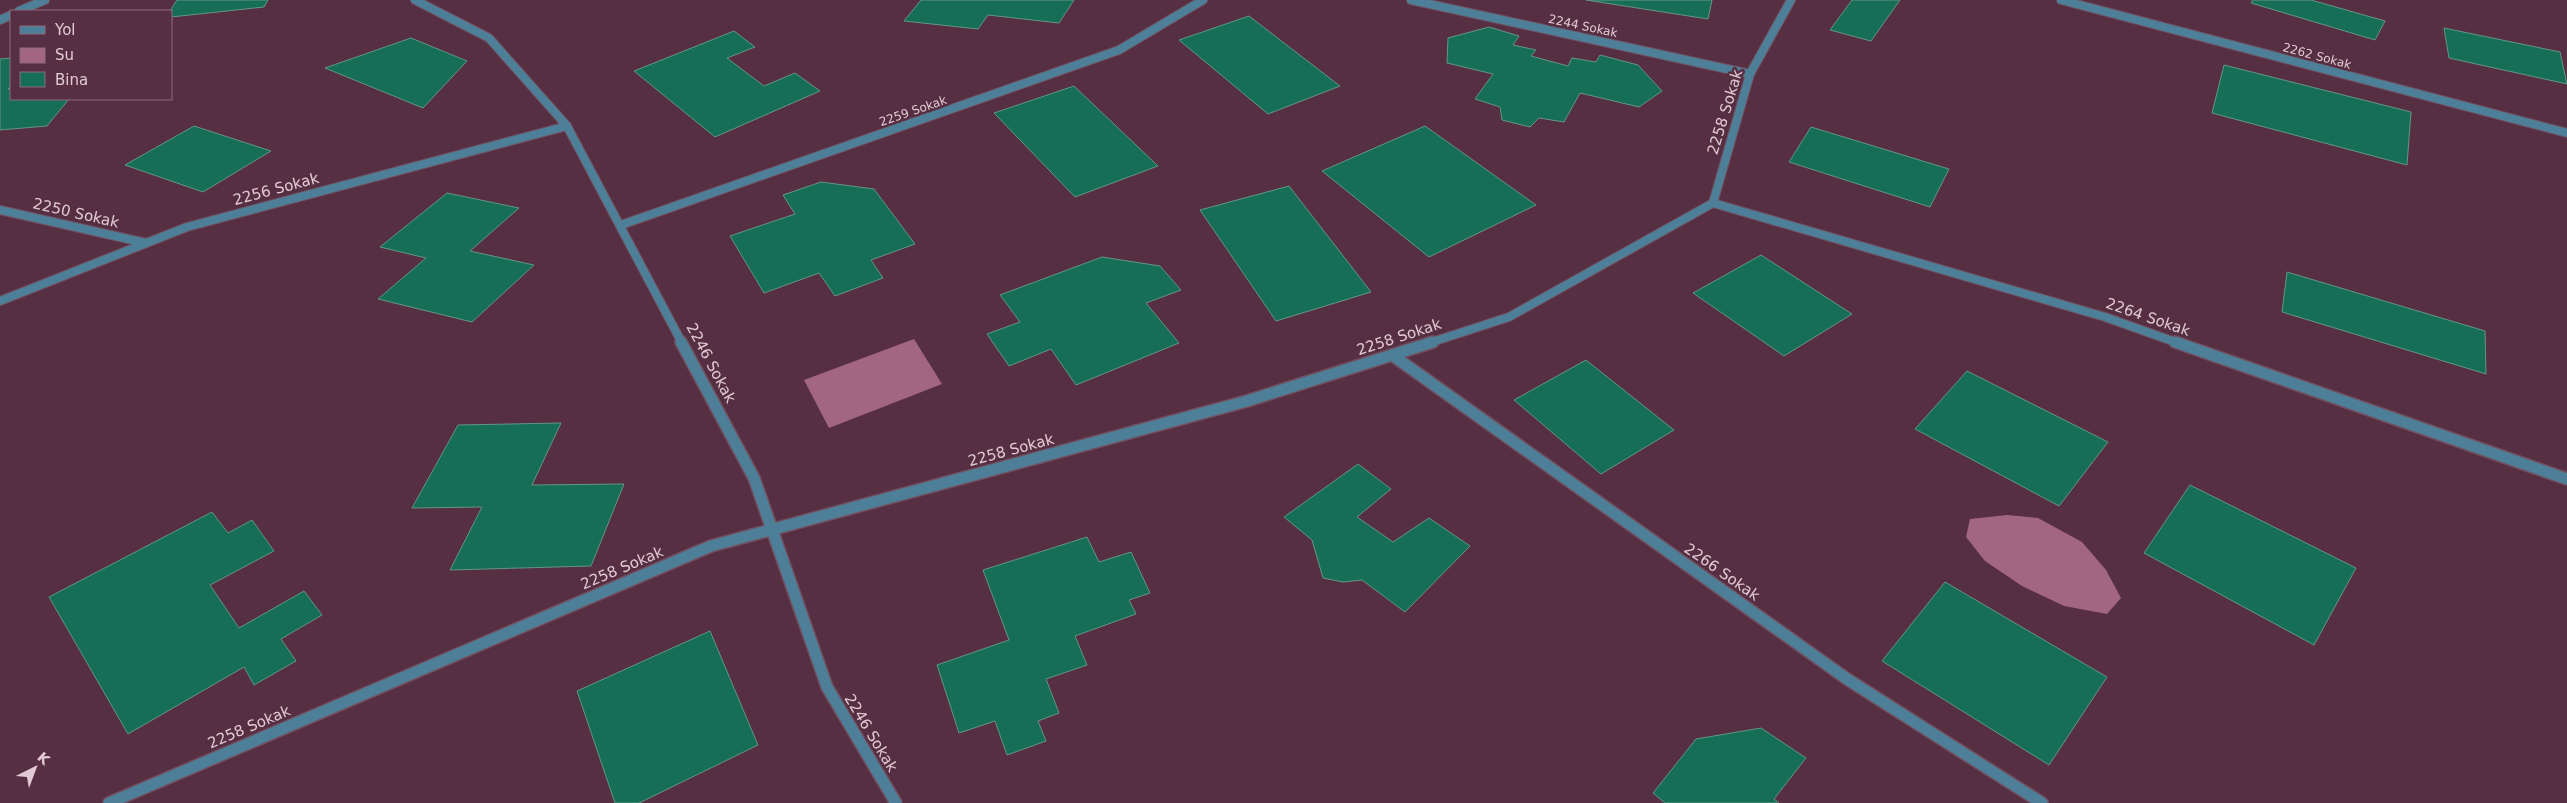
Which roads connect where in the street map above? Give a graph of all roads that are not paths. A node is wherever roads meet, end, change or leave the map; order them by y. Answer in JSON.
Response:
{"nodes":[{"id":1,"x":45,"y":0,"type":"edge"},
{"id":2,"x":414,"y":0,"type":"edge"},
{"id":3,"x":1203,"y":0,"type":"edge"},
{"id":4,"x":1411,"y":0,"type":"edge"},
{"id":5,"x":1791,"y":0,"type":"edge"},
{"id":6,"x":2061,"y":0,"type":"edge"},
{"id":7,"x":21,"y":10,"type":"edge"},
{"id":8,"x":1750,"y":74,"type":"junction"},
{"id":9,"x":567,"y":126,"type":"junction"},
{"id":10,"x":2567,"y":134,"type":"edge"},
{"id":11,"x":1714,"y":203,"type":"junction"},
{"id":12,"x":0,"y":210,"type":"edge"},
{"id":13,"x":621,"y":225,"type":"junction"},
{"id":14,"x":146,"y":244,"type":"junction"},
{"id":15,"x":0,"y":301,"type":"edge"},
{"id":16,"x":1392,"y":355,"type":"junction"},
{"id":17,"x":2567,"y":479,"type":"edge"},
{"id":18,"x":772,"y":530,"type":"junction"},
{"id":19,"x":109,"y":803,"type":"edge"},
{"id":20,"x":896,"y":803,"type":"edge"},
{"id":21,"x":2042,"y":803,"type":"edge"}],
"edges":[{"from":1,"to":7,"type":"street"},
{"from":2,"to":9,"type":"street","name":"2246 Sokak"},
{"from":3,"to":13,"type":"street","name":"2259 Sokak"},
{"from":4,"to":8,"type":"street","name":"2244 Sokak"},
{"from":5,"to":8,"type":"street","name":"2258 Sokak"},
{"from":6,"to":10,"type":"street","name":"2262 Sokak"},
{"from":8,"to":11,"type":"street","name":"2258 Sokak"},
{"from":9,"to":13,"type":"street","name":"2246 Sokak"},
{"from":9,"to":14,"type":"street","name":"2256 Sokak"},
{"from":11,"to":16,"type":"street","name":"2258 Sokak"},
{"from":11,"to":17,"type":"street","name":"2264 Sokak"},
{"from":12,"to":14,"type":"street","name":"2250 Sokak"},
{"from":13,"to":18,"type":"street","name":"2246 Sokak"},
{"from":14,"to":15,"type":"street","name":"2256 Sokak"},
{"from":16,"to":18,"type":"street","name":"2258 Sokak"},
{"from":16,"to":21,"type":"street","name":"2266 Sokak"},
{"from":18,"to":19,"type":"street","name":"2258 Sokak"},
{"from":18,"to":20,"type":"street","name":"2246 Sokak"}]}
